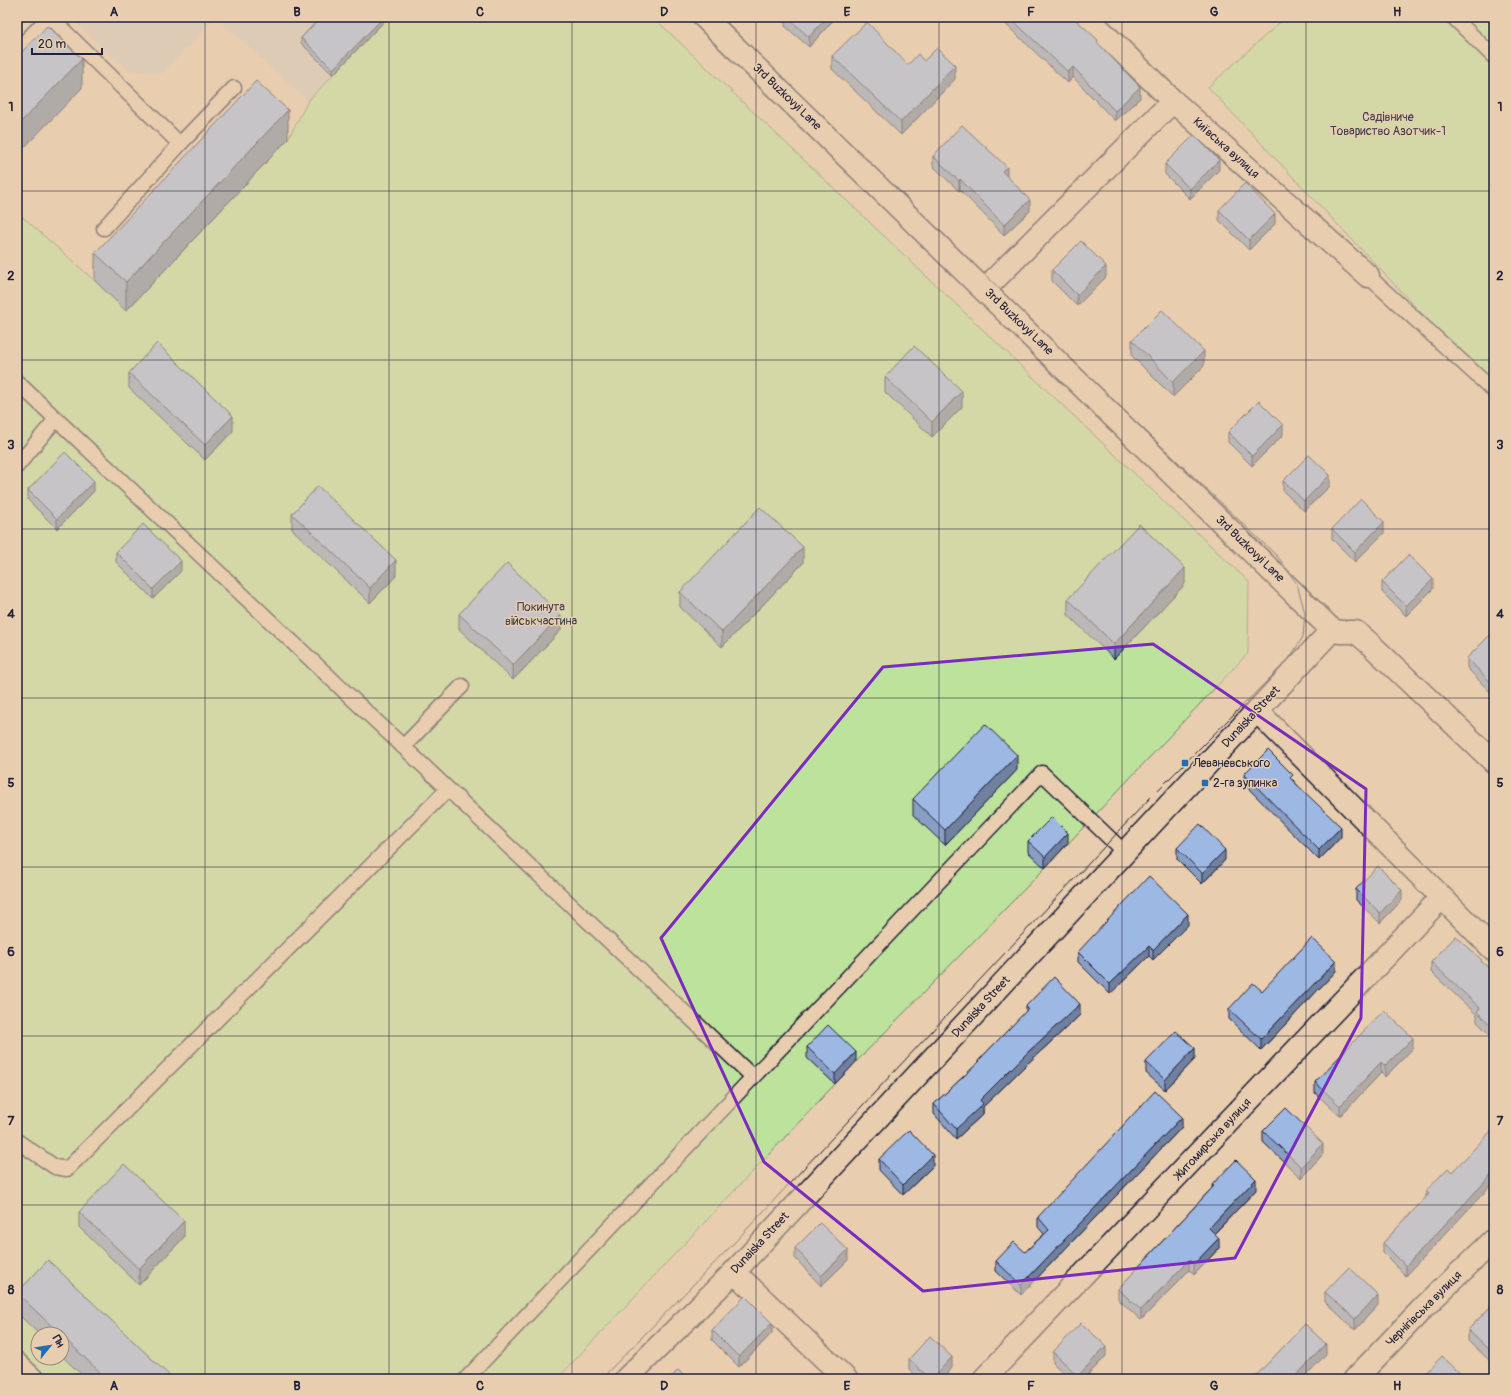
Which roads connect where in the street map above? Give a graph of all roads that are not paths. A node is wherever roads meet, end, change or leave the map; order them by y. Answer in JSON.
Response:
{"nodes":[{"id":1,"x":49,"y":17,"type":"edge"},
{"id":2,"x":704,"y":17,"type":"edge"},
{"id":3,"x":1087,"y":17,"type":"edge"},
{"id":4,"x":1453,"y":17,"type":"edge"},
{"id":5,"x":17,"y":50,"type":"edge"},
{"id":6,"x":1494,"y":57,"type":"edge"},
{"id":7,"x":234,"y":88,"type":"dead end"},
{"id":8,"x":1173,"y":101,"type":"junction"},
{"id":9,"x":180,"y":144,"type":"junction"},
{"id":10,"x":104,"y":228,"type":"dead end"},
{"id":11,"x":1368,"y":276,"type":"joint"},
{"id":12,"x":984,"y":289,"type":"junction"},
{"id":13,"x":17,"y":382,"type":"edge"},
{"id":14,"x":1494,"y":391,"type":"edge"},
{"id":15,"x":56,"y":419,"type":"junction"},
{"id":16,"x":17,"y":466,"type":"edge"},
{"id":17,"x":1332,"y":630,"type":"junction"},
{"id":18,"x":462,"y":686,"type":"dead end"},
{"id":19,"x":1257,"y":711,"type":"junction"},
{"id":20,"x":403,"y":747,"type":"junction"},
{"id":21,"x":1494,"y":762,"type":"edge"},
{"id":22,"x":448,"y":789,"type":"junction"},
{"id":23,"x":1125,"y":853,"type":"junction"},
{"id":24,"x":1441,"y":898,"type":"junction"},
{"id":25,"x":1494,"y":950,"type":"edge"},
{"id":26,"x":753,"y":1077,"type":"junction"},
{"id":27,"x":17,"y":1141,"type":"edge"},
{"id":28,"x":1494,"y":1240,"type":"edge"},
{"id":29,"x":734,"y":1272,"type":"junction"},
{"id":30,"x":17,"y":1359,"type":"edge"},
{"id":31,"x":38,"y":1379,"type":"edge"},
{"id":32,"x":466,"y":1379,"type":"edge"},
{"id":33,"x":626,"y":1379,"type":"edge"},
{"id":34,"x":846,"y":1379,"type":"edge"},
{"id":35,"x":984,"y":1379,"type":"edge"},
{"id":36,"x":1355,"y":1379,"type":"edge"}],
"edges":[{"from":1,"to":5,"type":"lane"},
{"from":1,"to":9,"type":"lane"},
{"from":2,"to":12,"type":"street","name":"3rd Buzkovyi Lane"},
{"from":3,"to":8,"type":"street","name":"Київська вулиця"},
{"from":4,"to":6,"type":"lane"},
{"from":7,"to":9,"type":"lane"},
{"from":8,"to":11,"type":"street","name":"Київська вулиця"},
{"from":8,"to":12,"type":"street"},
{"from":9,"to":10,"type":"lane"},
{"from":11,"to":14,"type":"lane"},
{"from":12,"to":17,"type":"street","name":"3rd Buzkovyi Lane"},
{"from":13,"to":15,"type":"lane"},
{"from":15,"to":16,"type":"lane"},
{"from":15,"to":20,"type":"lane"},
{"from":17,"to":19,"type":"street","name":"Dunaiska Street"},
{"from":17,"to":21,"type":"street"},
{"from":18,"to":20,"type":"lane"},
{"from":19,"to":23,"type":"street","name":"Dunaiska Street"},
{"from":19,"to":24,"type":"street"},
{"from":20,"to":22,"type":"lane"},
{"from":22,"to":26,"type":"lane"},
{"from":22,"to":27,"type":"lane"},
{"from":23,"to":26,"type":"lane"},
{"from":23,"to":29,"type":"street","name":"Dunaiska Street"},
{"from":24,"to":25,"type":"street"},
{"from":24,"to":35,"type":"street","name":"Житомирська вулиця"},
{"from":26,"to":32,"type":"lane"},
{"from":28,"to":36,"type":"street","name":"Чернігівська вулиця"},
{"from":29,"to":33,"type":"street","name":"Dunaiska Street"},
{"from":29,"to":34,"type":"street"},
{"from":30,"to":31,"type":"lane"}]}
